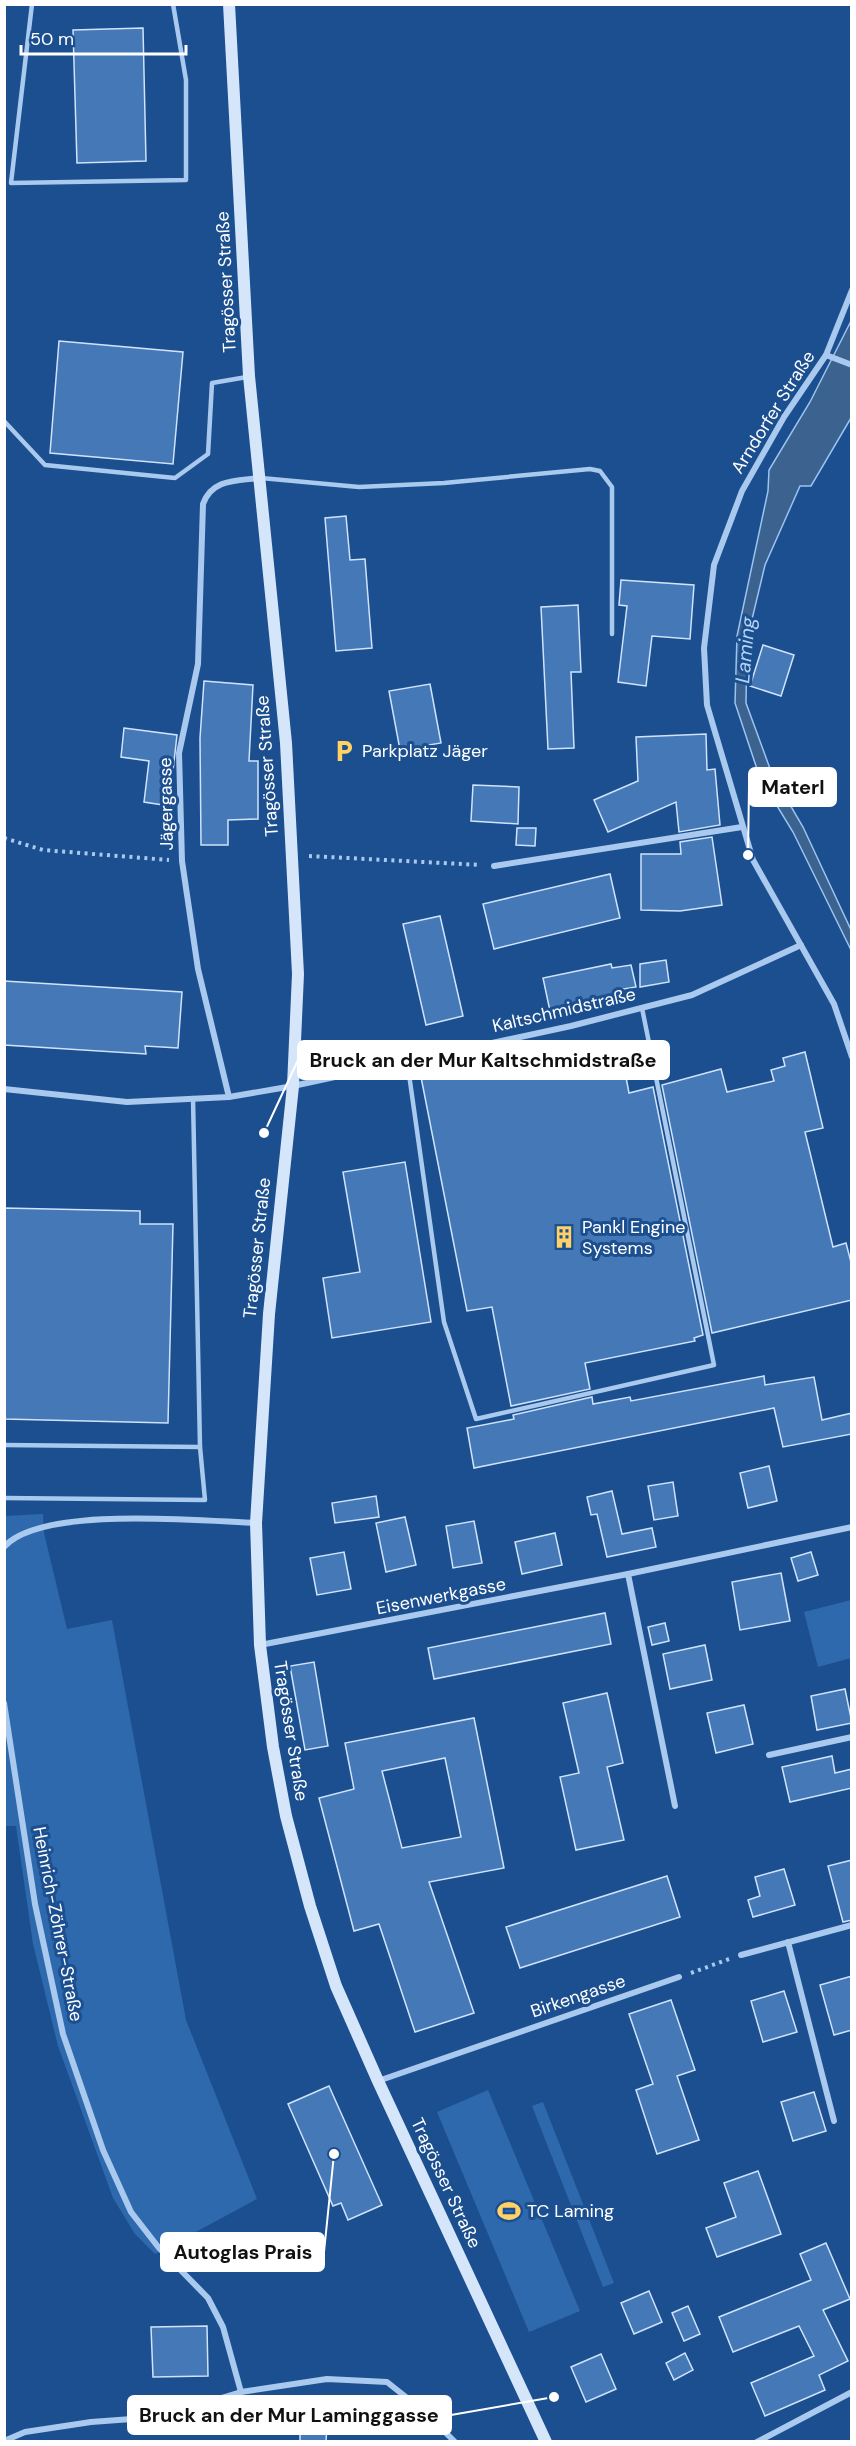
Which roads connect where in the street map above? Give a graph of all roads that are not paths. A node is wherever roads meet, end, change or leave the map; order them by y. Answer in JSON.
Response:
{"nodes":[{"id":1,"x":32,"y":4,"type":"edge"},
{"id":2,"x":173,"y":4,"type":"edge"},
{"id":3,"x":229,"y":4,"type":"edge"},
{"id":4,"x":852,"y":290,"type":"edge"},
{"id":5,"x":826,"y":355,"type":"junction"},
{"id":6,"x":852,"y":365,"type":"edge"},
{"id":7,"x":249,"y":376,"type":"junction"},
{"id":8,"x":4,"y":421,"type":"edge"},
{"id":9,"x":260,"y":478,"type":"junction"},
{"id":10,"x":612,"y":634,"type":"dead end"},
{"id":11,"x":742,"y":827,"type":"junction"},
{"id":12,"x":494,"y":866,"type":"road end"},
{"id":13,"x":801,"y":945,"type":"junction"},
{"id":14,"x":642,"y":1008,"type":"junction"},
{"id":15,"x":852,"y":1057,"type":"edge"},
{"id":16,"x":407,"y":1060,"type":"junction"},
{"id":17,"x":292,"y":1086,"type":"junction"},
{"id":18,"x":4,"y":1089,"type":"edge"},
{"id":19,"x":229,"y":1097,"type":"junction"},
{"id":20,"x":193,"y":1098,"type":"junction"},
{"id":21,"x":4,"y":1445,"type":"edge"},
{"id":22,"x":200,"y":1447,"type":"junction"},
{"id":23,"x":4,"y":1498,"type":"edge"},
{"id":24,"x":256,"y":1523,"type":"junction"},
{"id":25,"x":852,"y":1527,"type":"edge"},
{"id":26,"x":4,"y":1547,"type":"edge"},
{"id":27,"x":628,"y":1574,"type":"junction"},
{"id":28,"x":260,"y":1645,"type":"junction"},
{"id":29,"x":4,"y":1703,"type":"edge"},
{"id":30,"x":852,"y":1737,"type":"edge"},
{"id":31,"x":768,"y":1755,"type":"dead end"},
{"id":32,"x":675,"y":1806,"type":"dead end"},
{"id":33,"x":852,"y":1925,"type":"edge"},
{"id":34,"x":788,"y":1942,"type":"junction"},
{"id":35,"x":741,"y":1955,"type":"road end"},
{"id":36,"x":679,"y":1977,"type":"road end"},
{"id":37,"x":378,"y":2081,"type":"junction"},
{"id":38,"x":834,"y":2121,"type":"dead end"},
{"id":39,"x":241,"y":2392,"type":"junction"},
{"id":40,"x":852,"y":2392,"type":"edge"},
{"id":41,"x":4,"y":2441,"type":"edge"},
{"id":42,"x":455,"y":2442,"type":"edge"},
{"id":43,"x":546,"y":2442,"type":"edge"},
{"id":44,"x":758,"y":2442,"type":"edge"}],
"edges":[{"from":1,"to":2,"type":"lane"},
{"from":3,"to":7,"type":"main road","name":"Tragösser Straße"},
{"from":4,"to":5,"type":"street","name":"Arndorfer Straße"},
{"from":5,"to":6,"type":"street"},
{"from":5,"to":11,"type":"street","name":"Arndorfer Straße"},
{"from":7,"to":8,"type":"lane"},
{"from":7,"to":9,"type":"main road","name":"Tragösser Straße"},
{"from":9,"to":10,"type":"lane"},
{"from":9,"to":17,"type":"main road","name":"Tragösser Straße"},
{"from":9,"to":19,"type":"street","name":"Jägergasse"},
{"from":11,"to":12,"type":"street"},
{"from":11,"to":13,"type":"street","name":"Arndorfer Straße"},
{"from":13,"to":14,"type":"street","name":"Kaltschmidstraße"},
{"from":13,"to":15,"type":"street","name":"Arndorfer Straße"},
{"from":14,"to":16,"type":"street","name":"Kaltschmidstraße"},
{"from":14,"to":16,"type":"lane"},
{"from":16,"to":17,"type":"street","name":"Kaltschmidstraße"},
{"from":17,"to":19,"type":"street","name":"Kaltschmidstraße"},
{"from":17,"to":24,"type":"main road","name":"Tragösser Straße"},
{"from":18,"to":20,"type":"street","name":"Kaltschmidstraße"},
{"from":19,"to":20,"type":"street","name":"Kaltschmidstraße"},
{"from":20,"to":22,"type":"lane"},
{"from":21,"to":22,"type":"lane"},
{"from":22,"to":23,"type":"lane"},
{"from":24,"to":26,"type":"street"},
{"from":24,"to":28,"type":"main road","name":"Tragösser Straße"},
{"from":25,"to":27,"type":"street","name":"Eisenwerkgasse"},
{"from":27,"to":28,"type":"street","name":"Eisenwerkgasse"},
{"from":27,"to":32,"type":"street"},
{"from":28,"to":37,"type":"main road","name":"Tragösser Straße"},
{"from":29,"to":39,"type":"street","name":"Heinrich-Zöhrer-Straße"},
{"from":30,"to":31,"type":"street"},
{"from":33,"to":34,"type":"street"},
{"from":34,"to":35,"type":"street"},
{"from":34,"to":38,"type":"street"},
{"from":36,"to":37,"type":"street","name":"Birkengasse"},
{"from":37,"to":43,"type":"main road","name":"Tragösser Straße"},
{"from":39,"to":41,"type":"street"},
{"from":39,"to":42,"type":"street"},
{"from":40,"to":44,"type":"street"}]}
